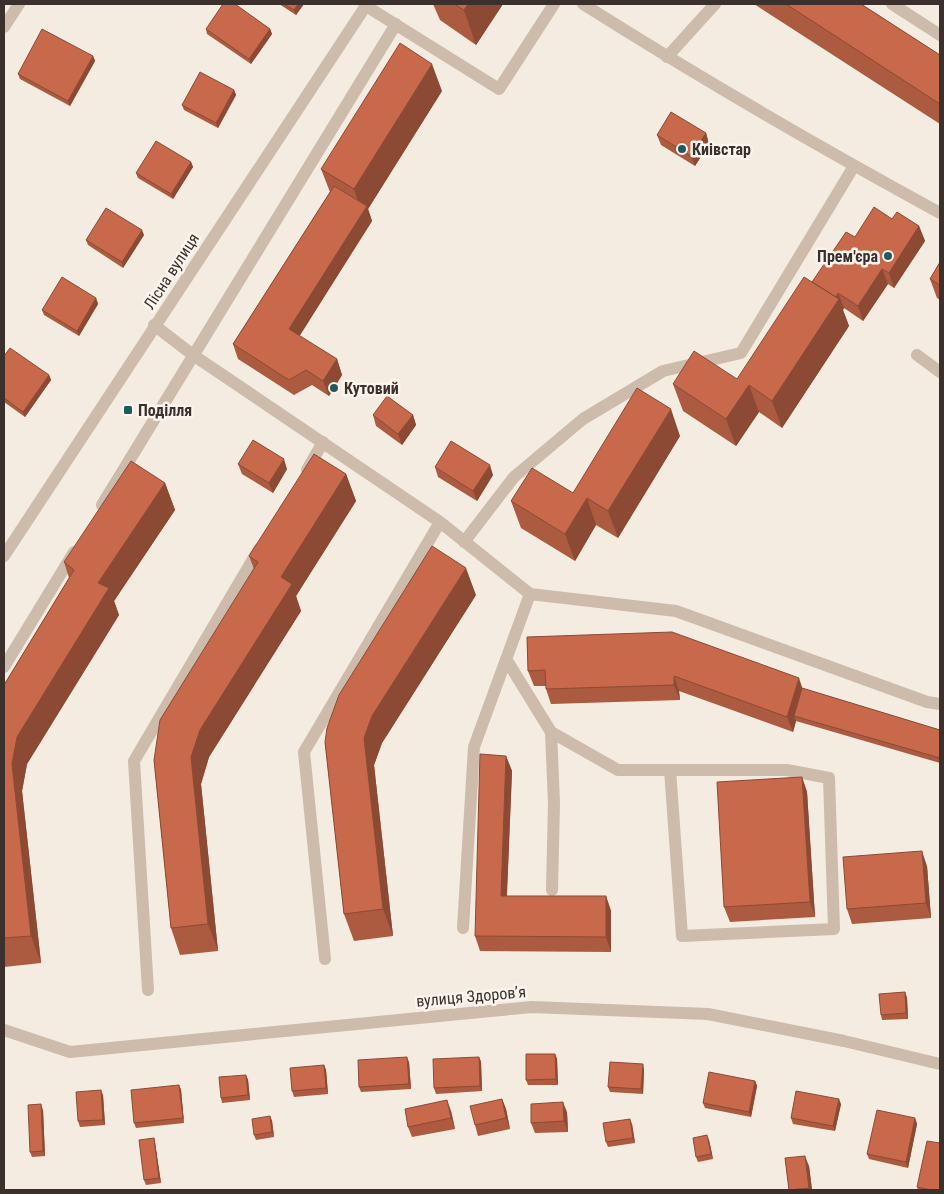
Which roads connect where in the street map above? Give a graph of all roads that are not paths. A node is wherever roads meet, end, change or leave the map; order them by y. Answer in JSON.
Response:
{"nodes":[{"id":1,"x":19,"y":4,"type":"edge"},
{"id":2,"x":554,"y":4,"type":"edge"},
{"id":3,"x":583,"y":4,"type":"edge"},
{"id":4,"x":715,"y":4,"type":"edge"},
{"id":5,"x":892,"y":4,"type":"edge"},
{"id":6,"x":366,"y":5,"type":"edge"},
{"id":7,"x":396,"y":24,"type":"junction"},
{"id":8,"x":4,"y":27,"type":"edge"},
{"id":9,"x":940,"y":35,"type":"edge"},
{"id":10,"x":667,"y":57,"type":"junction"},
{"id":11,"x":854,"y":166,"type":"junction"},
{"id":12,"x":940,"y":213,"type":"edge"},
{"id":13,"x":154,"y":325,"type":"junction"},
{"id":14,"x":194,"y":355,"type":"junction"},
{"id":15,"x":917,"y":355,"type":"dead end"},
{"id":16,"x":940,"y":372,"type":"edge"},
{"id":17,"x":323,"y":442,"type":"junction"},
{"id":18,"x":298,"y":484,"type":"edge"},
{"id":19,"x":96,"y":515,"type":"edge"},
{"id":20,"x":440,"y":522,"type":"junction"},
{"id":21,"x":268,"y":534,"type":"edge"},
{"id":22,"x":81,"y":540,"type":"edge"},
{"id":23,"x":464,"y":542,"type":"junction"},
{"id":24,"x":4,"y":556,"type":"edge"},
{"id":25,"x":530,"y":594,"type":"junction"},
{"id":26,"x":506,"y":659,"type":"junction"},
{"id":27,"x":4,"y":667,"type":"edge"},
{"id":28,"x":940,"y":704,"type":"edge"},
{"id":29,"x":551,"y":732,"type":"junction"},
{"id":30,"x":670,"y":770,"type":"junction"},
{"id":31,"x":552,"y":890,"type":"dead end"},
{"id":32,"x":463,"y":928,"type":"dead end"},
{"id":33,"x":325,"y":959,"type":"dead end"},
{"id":34,"x":148,"y":990,"type":"dead end"},
{"id":35,"x":4,"y":1030,"type":"edge"},
{"id":36,"x":940,"y":1064,"type":"edge"}],
"edges":[{"from":1,"to":8,"type":"street"},
{"from":2,"to":7,"type":"street"},
{"from":3,"to":10,"type":"street"},
{"from":4,"to":10,"type":"street"},
{"from":5,"to":9,"type":"street"},
{"from":6,"to":7,"type":"street"},
{"from":6,"to":13,"type":"street","name":"Лісна вулиця"},
{"from":7,"to":14,"type":"street"},
{"from":10,"to":11,"type":"street"},
{"from":11,"to":12,"type":"street"},
{"from":11,"to":23,"type":"street"},
{"from":13,"to":14,"type":"street"},
{"from":13,"to":24,"type":"street","name":"Лісна вулиця"},
{"from":14,"to":17,"type":"street"},
{"from":14,"to":19,"type":"street"},
{"from":15,"to":16,"type":"street"},
{"from":17,"to":18,"type":"street"},
{"from":17,"to":20,"type":"street"},
{"from":20,"to":23,"type":"street"},
{"from":20,"to":33,"type":"street"},
{"from":21,"to":34,"type":"street"},
{"from":22,"to":27,"type":"street"},
{"from":23,"to":25,"type":"street"},
{"from":25,"to":26,"type":"street"},
{"from":25,"to":28,"type":"street"},
{"from":26,"to":29,"type":"street"},
{"from":26,"to":32,"type":"street"},
{"from":29,"to":30,"type":"street"},
{"from":29,"to":31,"type":"street"},
{"from":30,"to":30,"type":"street"},
{"from":35,"to":36,"type":"street","name":"вулиця Здоровʼя"}]}
